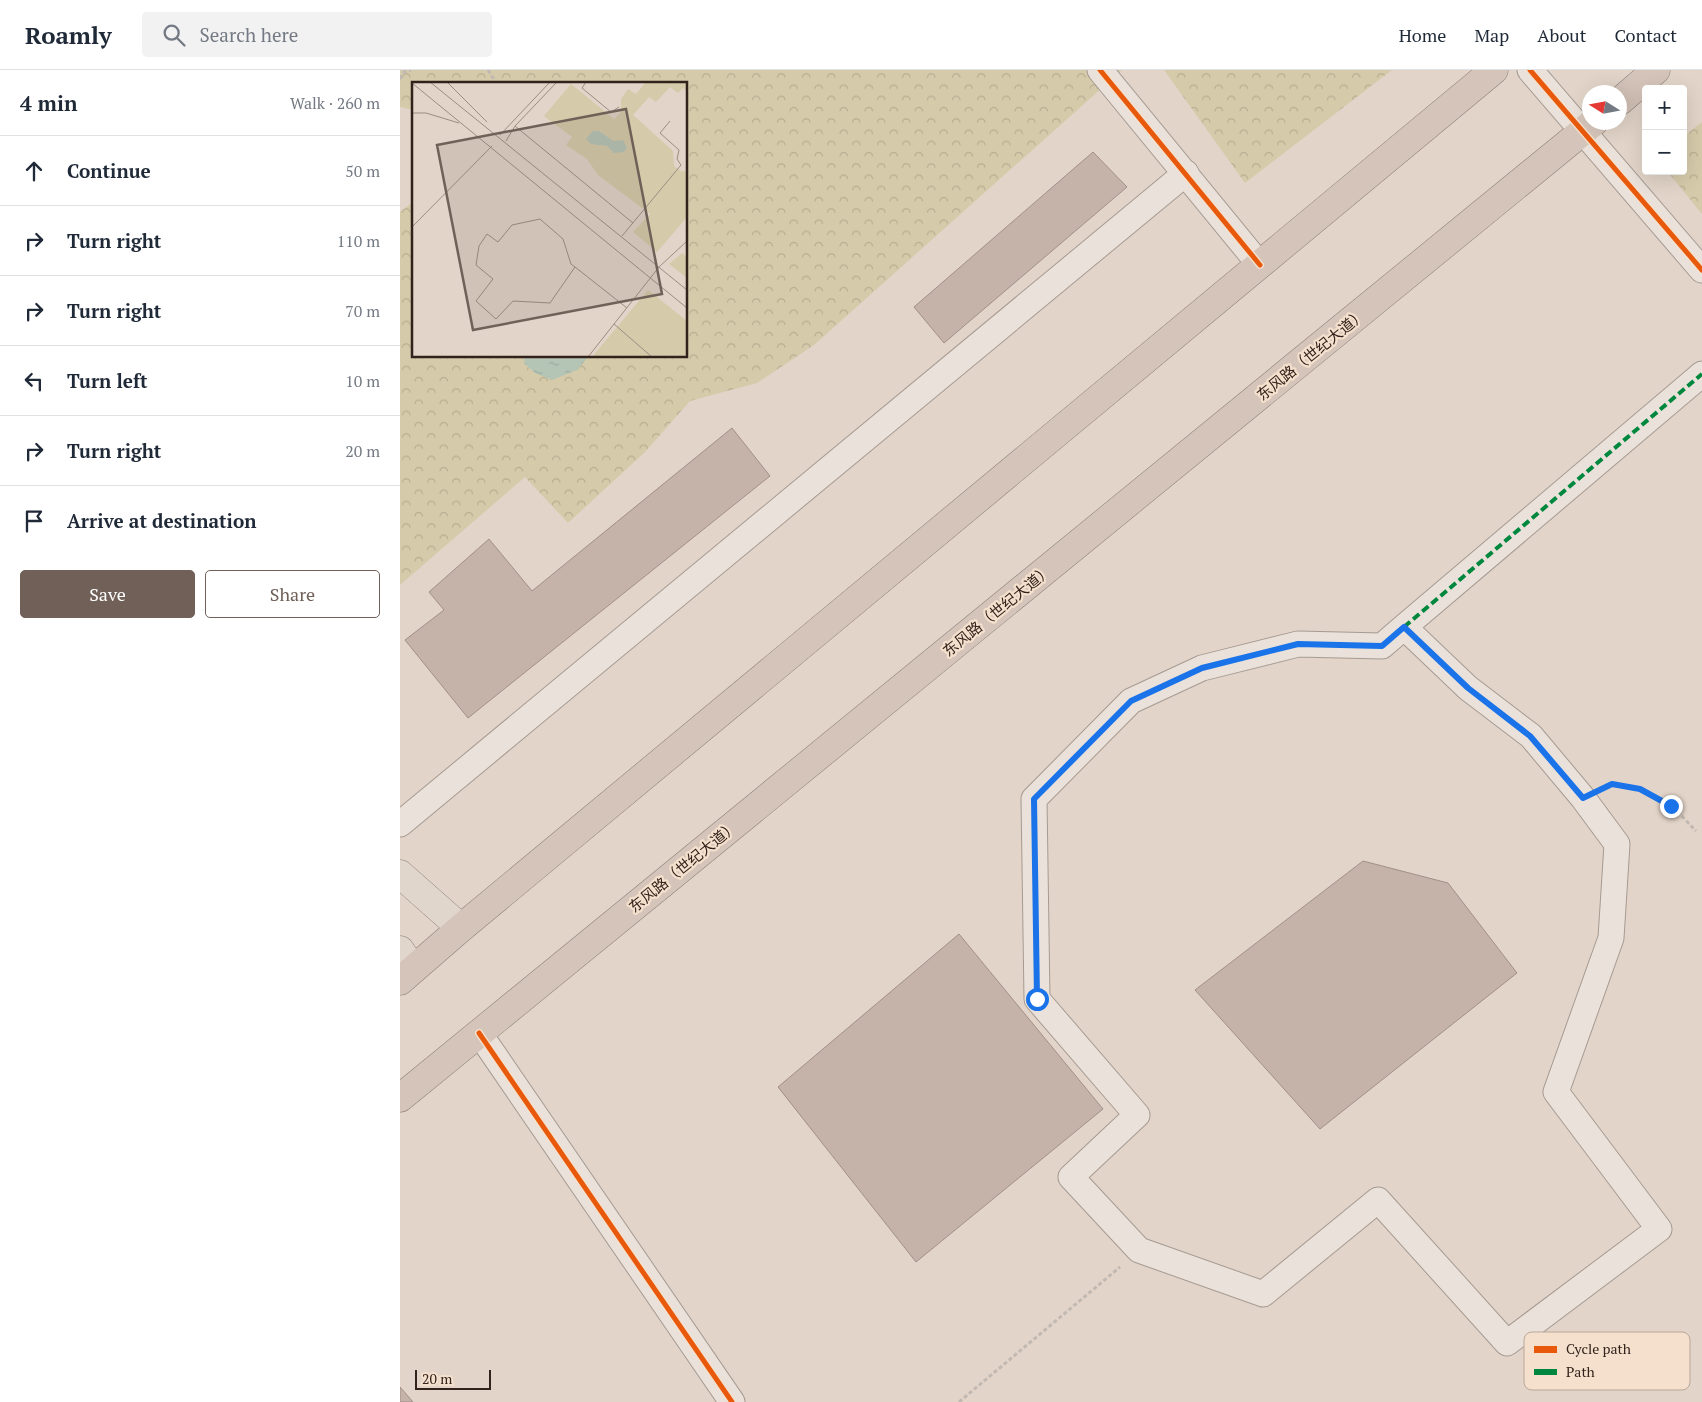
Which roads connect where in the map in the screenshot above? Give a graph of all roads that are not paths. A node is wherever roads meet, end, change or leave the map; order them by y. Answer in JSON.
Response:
{"nodes":[{"id":1,"x":1100,"y":70,"type":"edge"},
{"id":2,"x":1494,"y":70,"type":"edge"},
{"id":3,"x":1530,"y":70,"type":"edge"},
{"id":4,"x":1656,"y":70,"type":"edge"},
{"id":5,"x":1627,"y":95,"type":"edge"},
{"id":6,"x":1582,"y":121,"type":"edge"},
{"id":7,"x":1584,"y":130,"type":"edge"},
{"id":8,"x":1590,"y":130,"type":"edge"},
{"id":9,"x":1186,"y":173,"type":"junction"},
{"id":10,"x":1260,"y":265,"type":"junction"},
{"id":11,"x":1702,"y":270,"type":"edge"},
{"id":12,"x":1702,"y":374,"type":"edge"},
{"id":13,"x":1404,"y":627,"type":"junction"},
{"id":14,"x":400,"y":824,"type":"edge"},
{"id":15,"x":400,"y":874,"type":"edge"},
{"id":16,"x":461,"y":928,"type":"junction"},
{"id":17,"x":402,"y":966,"type":"edge"},
{"id":18,"x":479,"y":1033,"type":"junction"},
{"id":19,"x":400,"y":1098,"type":"edge"},
{"id":20,"x":732,"y":1402,"type":"edge"}],
"edges":[{"from":1,"to":9,"type":"street"},
{"from":2,"to":10,"type":"highway"},
{"from":3,"to":6,"type":"street"},
{"from":4,"to":5,"type":"highway"},
{"from":7,"to":18,"type":"highway","name":"东风路（世纪大道）"},
{"from":8,"to":11,"type":"street"},
{"from":9,"to":10,"type":"street"},
{"from":9,"to":14,"type":"street"},
{"from":10,"to":16,"type":"highway"},
{"from":12,"to":13,"type":"street"},
{"from":13,"to":13,"type":"street"},
{"from":15,"to":16,"type":"main road"},
{"from":16,"to":17,"type":"highway"},
{"from":18,"to":19,"type":"highway","name":"东风路（世纪大道）"},
{"from":18,"to":20,"type":"street"}]}
